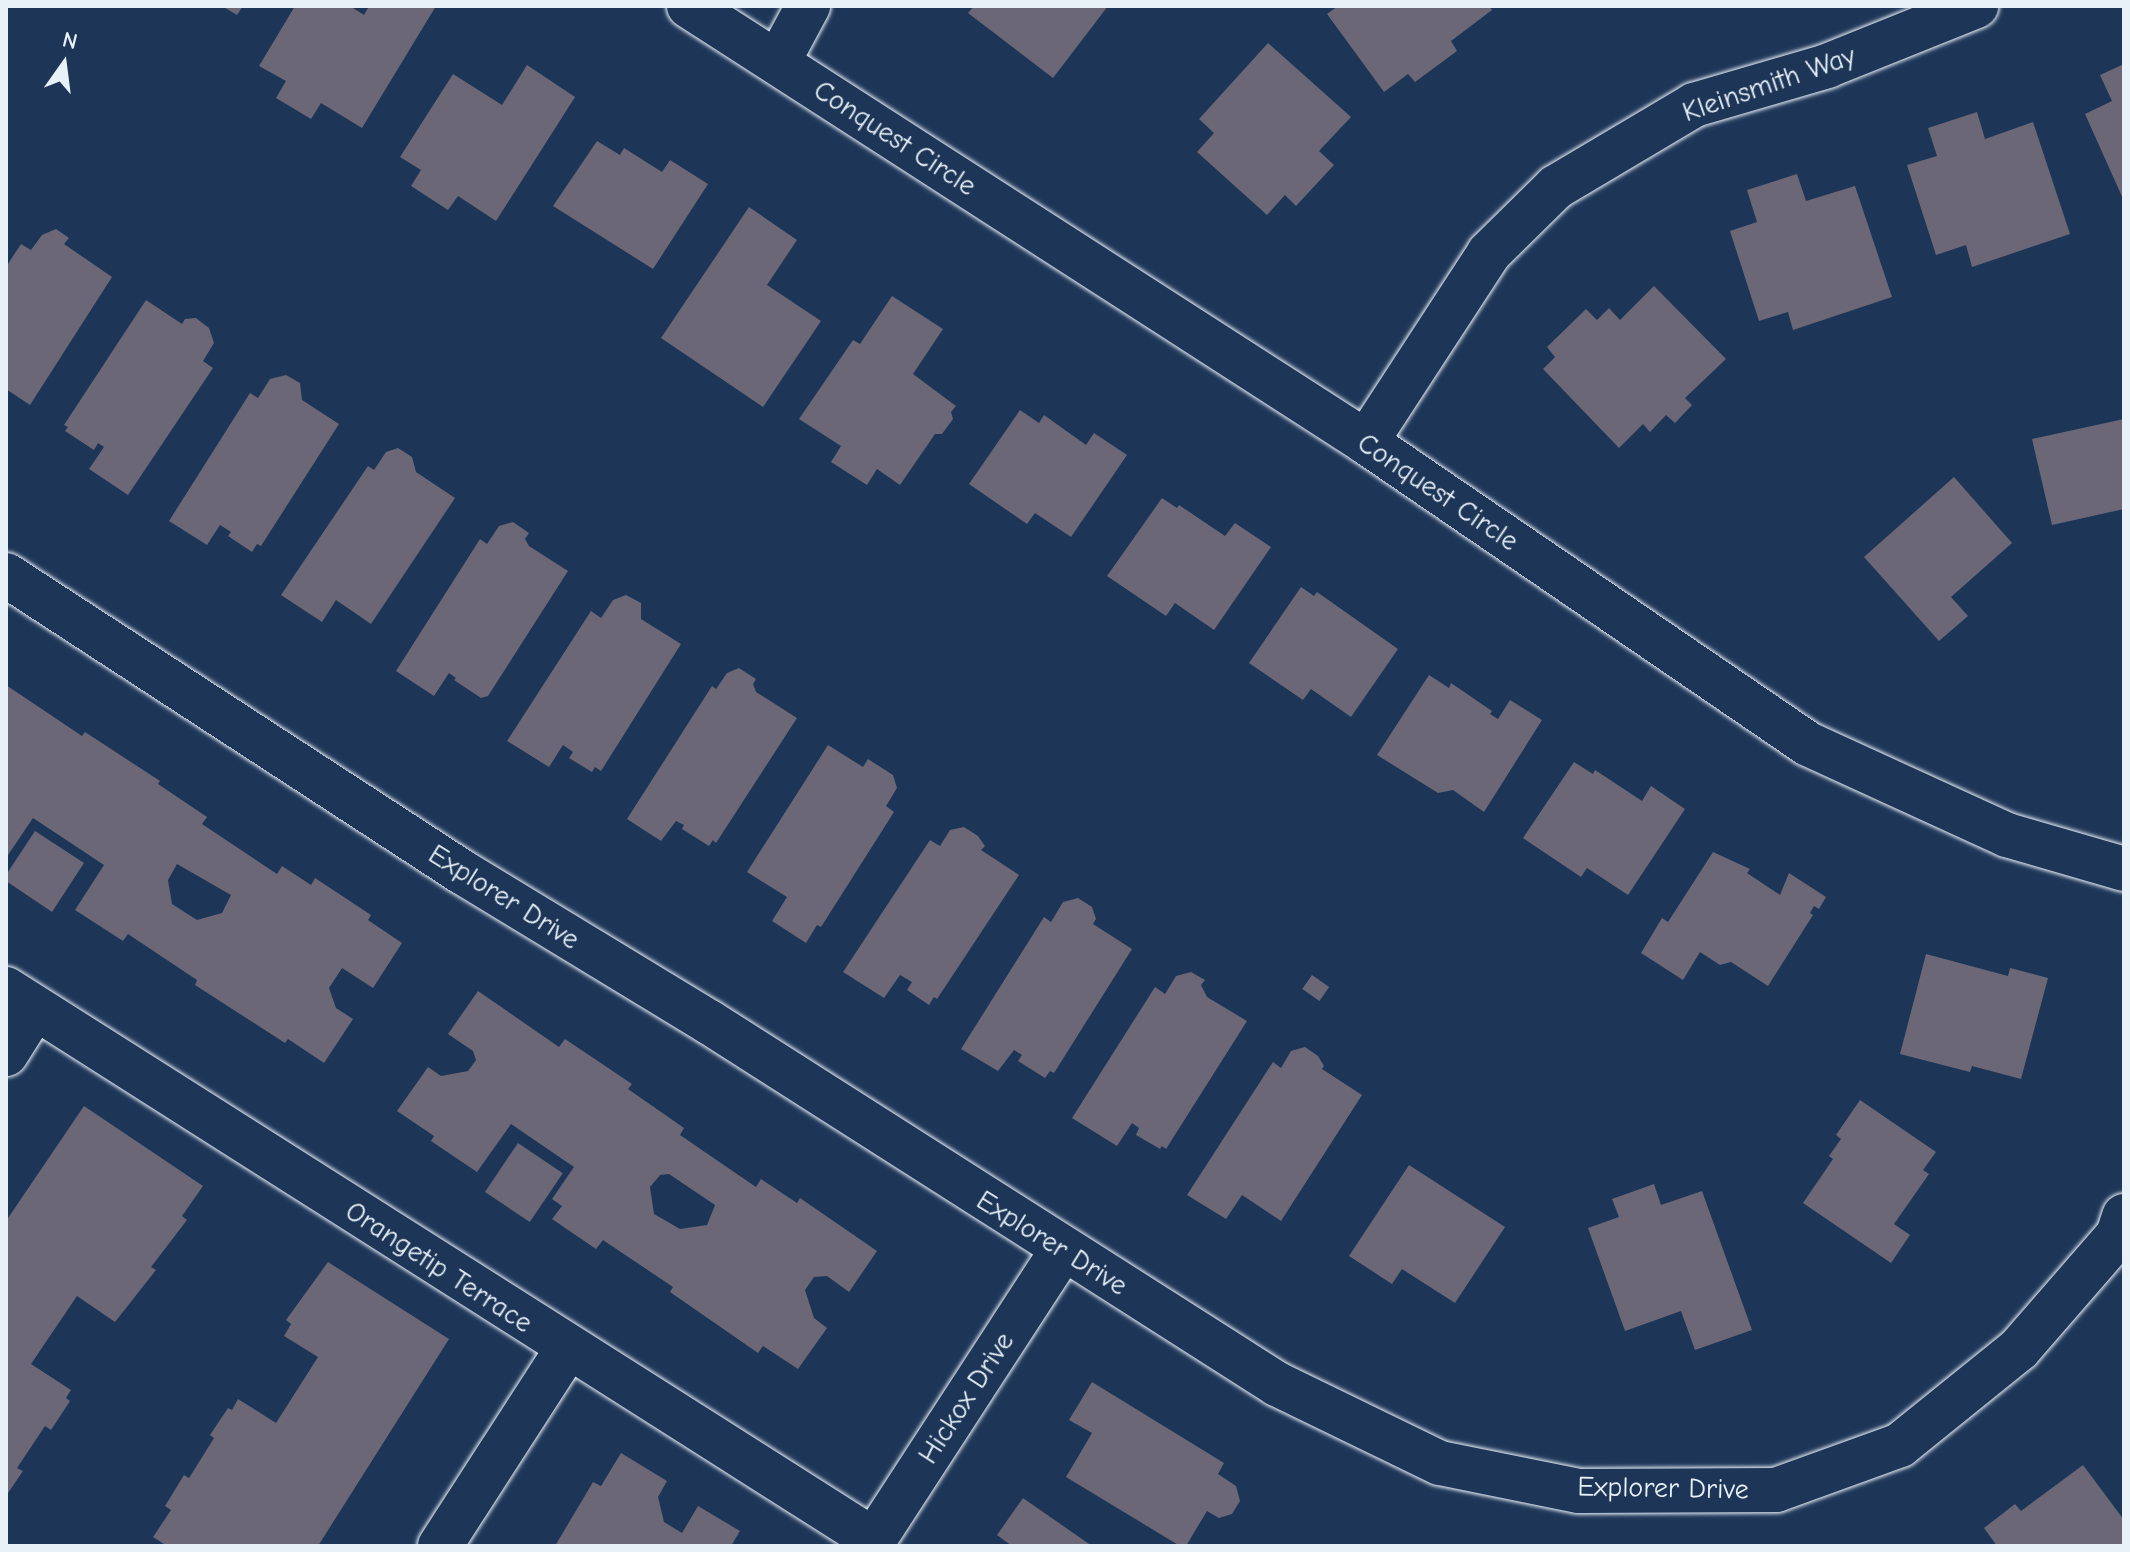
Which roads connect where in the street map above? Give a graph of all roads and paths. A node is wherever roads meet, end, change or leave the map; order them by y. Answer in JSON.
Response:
{"nodes":[{"id":1,"x":689,"y":6,"type":"edge"},
{"id":2,"x":808,"y":6,"type":"edge"},
{"id":3,"x":1976,"y":6,"type":"edge"},
{"id":4,"x":778,"y":62,"type":"junction"},
{"id":5,"x":1366,"y":442,"type":"junction"},
{"id":6,"x":6,"y":575,"type":"edge"},
{"id":7,"x":2124,"y":869,"type":"edge"},
{"id":8,"x":21,"y":999,"type":"edge"},
{"id":9,"x":6,"y":1054,"type":"edge"},
{"id":10,"x":2124,"y":1216,"type":"edge"},
{"id":11,"x":1062,"y":1250,"type":"junction"},
{"id":12,"x":567,"y":1349,"type":"junction"},
{"id":13,"x":872,"y":1543,"type":"edge"},
{"id":14,"x":440,"y":1546,"type":"edge"}],
"edges":[{"from":1,"to":4,"type":"street","name":"Conquest Circle"},
{"from":2,"to":4,"type":"street"},
{"from":3,"to":5,"type":"street","name":"Kleinsmith Way"},
{"from":4,"to":5,"type":"street","name":"Conquest Circle"},
{"from":5,"to":7,"type":"street","name":"Conquest Circle"},
{"from":6,"to":11,"type":"street","name":"Explorer Drive"},
{"from":8,"to":9,"type":"street"},
{"from":8,"to":12,"type":"street","name":"Orangetip Terrace"},
{"from":10,"to":11,"type":"street","name":"Explorer Drive"},
{"from":11,"to":13,"type":"street","name":"Hickox Drive"},
{"from":12,"to":13,"type":"street","name":"Orangetip Terrace"},
{"from":12,"to":14,"type":"street"}]}
